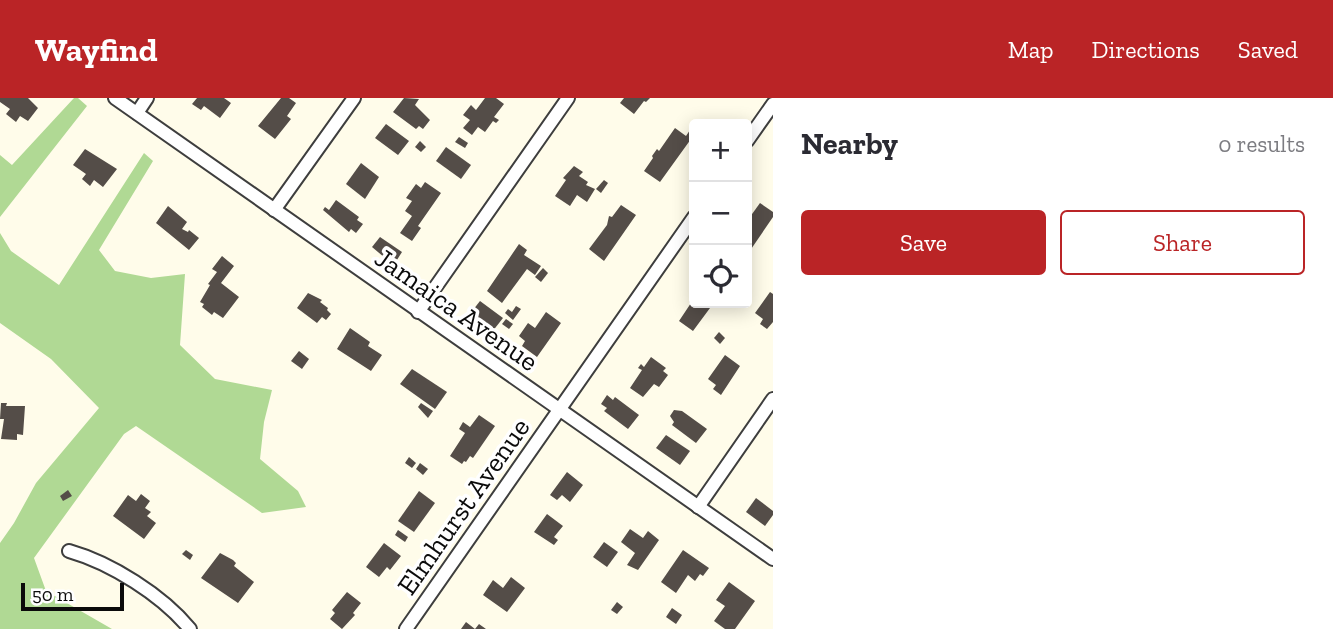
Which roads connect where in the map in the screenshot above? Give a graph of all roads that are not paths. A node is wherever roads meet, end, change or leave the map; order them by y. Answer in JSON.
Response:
{"nodes":[{"id":1,"x":115,"y":98,"type":"edge"},
{"id":2,"x":147,"y":98,"type":"edge"},
{"id":3,"x":354,"y":98,"type":"edge"},
{"id":4,"x":568,"y":98,"type":"edge"},
{"id":5,"x":773,"y":104,"type":"edge"},
{"id":6,"x":136,"y":113,"type":"junction"},
{"id":7,"x":752,"y":134,"type":"edge"},
{"id":8,"x":274,"y":210,"type":"junction"},
{"id":9,"x":689,"y":224,"type":"edge"},
{"id":10,"x":418,"y":312,"type":"junction"},
{"id":11,"x":773,"y":399,"type":"edge"},
{"id":12,"x":559,"y":411,"type":"junction"},
{"id":13,"x":698,"y":507,"type":"junction"},
{"id":14,"x":69,"y":551,"type":"dead end"},
{"id":15,"x":773,"y":559,"type":"edge"},
{"id":16,"x":190,"y":629,"type":"edge"},
{"id":17,"x":406,"y":629,"type":"edge"}],
"edges":[{"from":1,"to":6,"type":"street","name":"Jamaica Avenue"},
{"from":2,"to":6,"type":"street"},
{"from":3,"to":8,"type":"street"},
{"from":4,"to":10,"type":"street"},
{"from":5,"to":7,"type":"street"},
{"from":6,"to":8,"type":"street","name":"Jamaica Avenue"},
{"from":8,"to":10,"type":"street","name":"Jamaica Avenue"},
{"from":9,"to":12,"type":"street","name":"Elmhurst Avenue"},
{"from":10,"to":12,"type":"street","name":"Jamaica Avenue"},
{"from":11,"to":13,"type":"street"},
{"from":12,"to":13,"type":"street","name":"Jamaica Avenue"},
{"from":12,"to":17,"type":"street","name":"Elmhurst Avenue"},
{"from":13,"to":15,"type":"street","name":"Jamaica Avenue"},
{"from":14,"to":16,"type":"street"}]}
